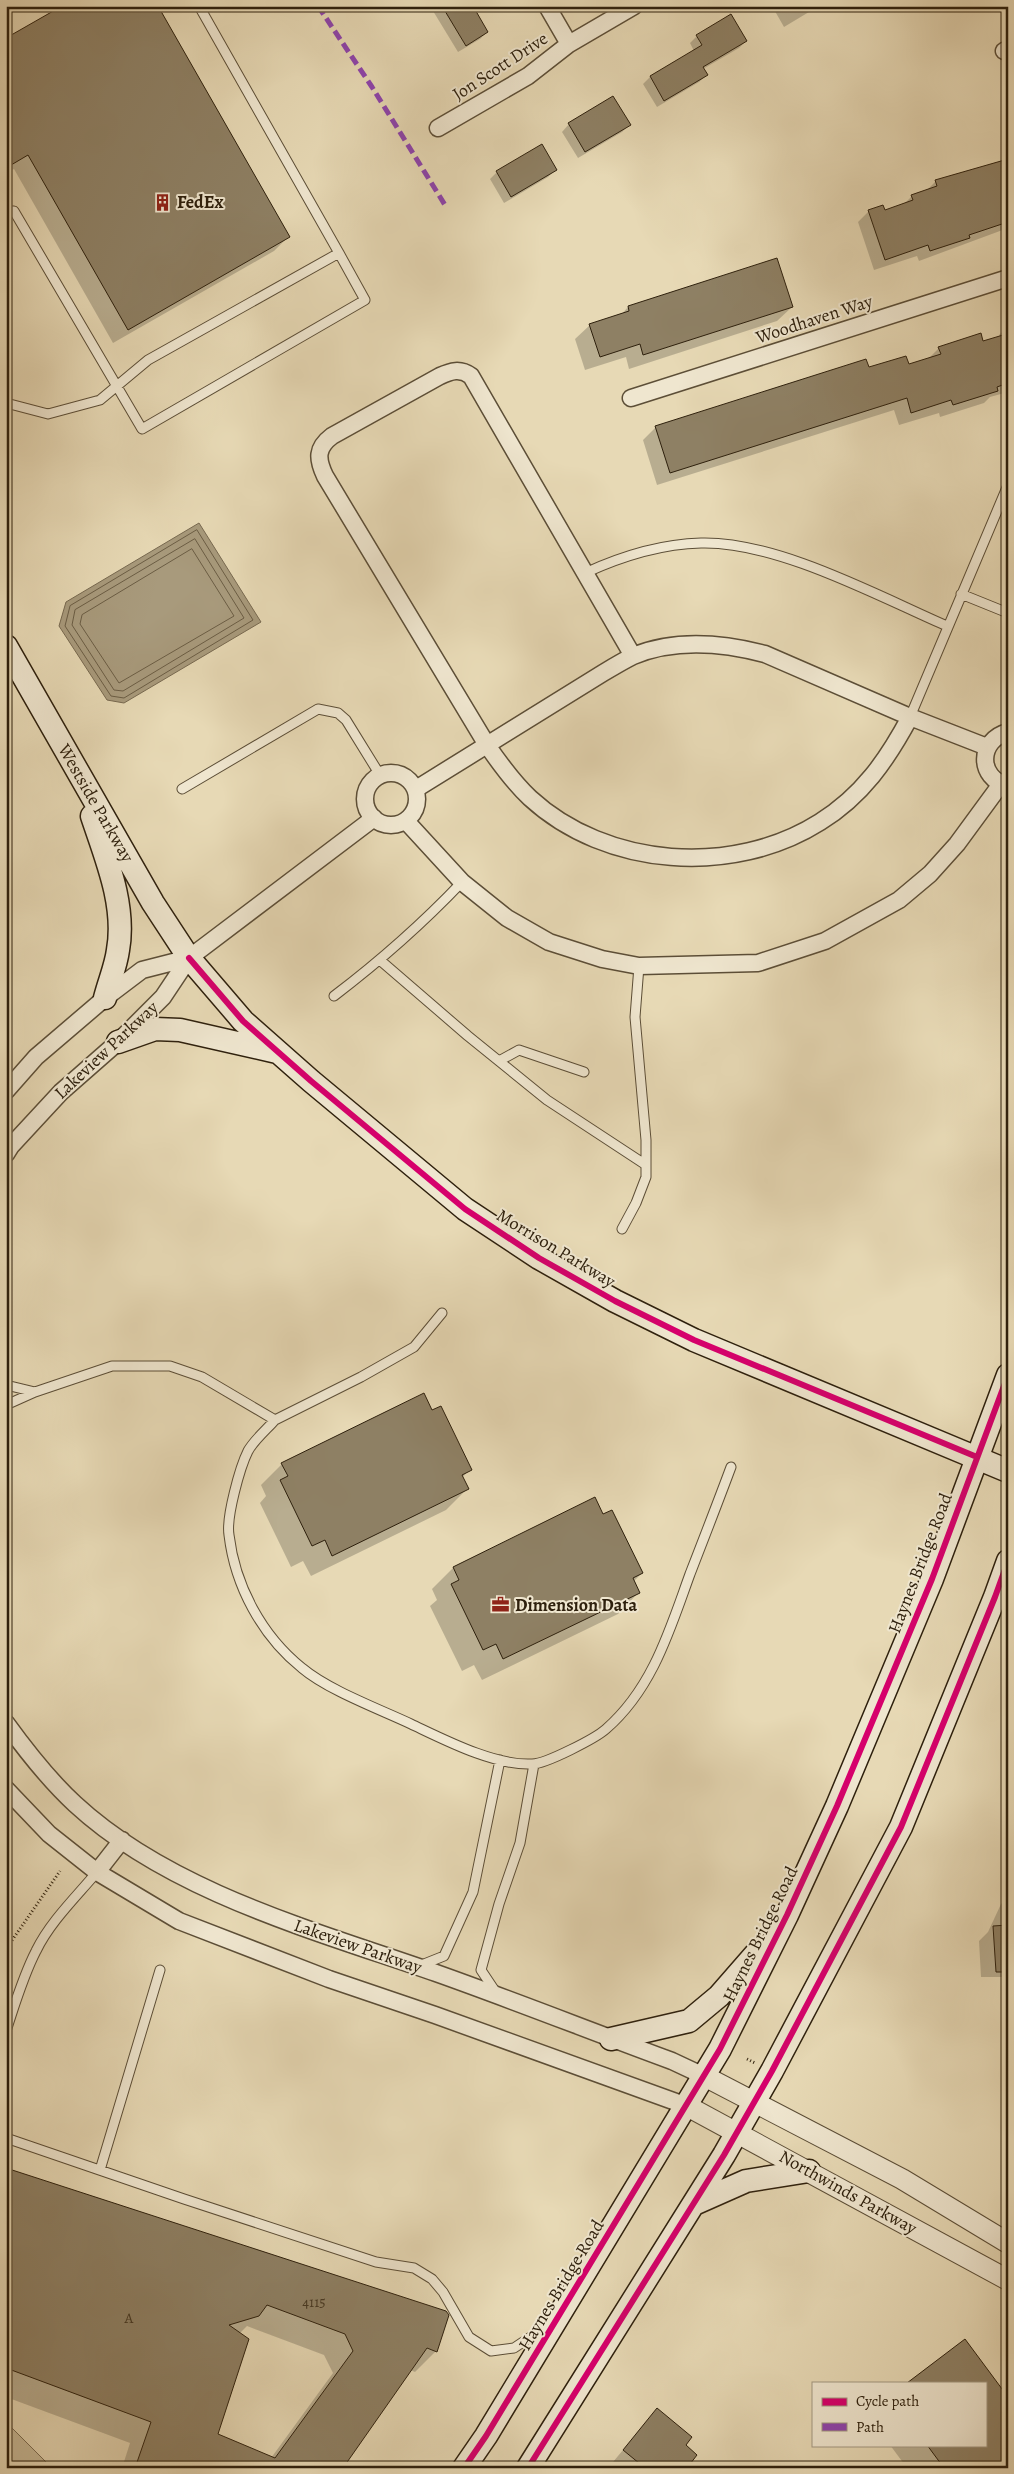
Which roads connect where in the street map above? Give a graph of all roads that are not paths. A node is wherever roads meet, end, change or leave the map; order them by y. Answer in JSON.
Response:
{"nodes":[{"id":1,"x":199,"y":6,"type":"edge"},
{"id":2,"x":547,"y":6,"type":"edge"},
{"id":3,"x":634,"y":6,"type":"edge"},
{"id":4,"x":569,"y":44,"type":"junction"},
{"id":5,"x":438,"y":128,"type":"dead end"},
{"id":6,"x":6,"y":211,"type":"edge"},
{"id":7,"x":339,"y":253,"type":"junction"},
{"id":8,"x":1008,"y":278,"type":"edge"},
{"id":9,"x":116,"y":386,"type":"junction"},
{"id":10,"x":631,"y":398,"type":"dead end"},
{"id":11,"x":6,"y":403,"type":"edge"},
{"id":12,"x":1008,"y":485,"type":"edge"},
{"id":13,"x":585,"y":573,"type":"junction"},
{"id":14,"x":961,"y":594,"type":"junction"},
{"id":15,"x":1008,"y":613,"type":"edge"},
{"id":16,"x":947,"y":626,"type":"junction"},
{"id":17,"x":6,"y":646,"type":"edge"},
{"id":18,"x":633,"y":656,"type":"junction"},
{"id":19,"x":910,"y":717,"type":"junction"},
{"id":20,"x":1008,"y":732,"type":"edge"},
{"id":21,"x":487,"y":745,"type":"junction"},
{"id":22,"x":987,"y":747,"type":"junction"},
{"id":23,"x":79,"y":774,"type":"junction"},
{"id":24,"x":380,"y":775,"type":"junction"},
{"id":25,"x":1004,"y":785,"type":"edge"},
{"id":26,"x":182,"y":789,"type":"dead end"},
{"id":27,"x":416,"y":789,"type":"junction"},
{"id":28,"x":374,"y":818,"type":"junction"},
{"id":29,"x":406,"y":821,"type":"junction"},
{"id":30,"x":462,"y":882,"type":"junction"},
{"id":31,"x":189,"y":958,"type":"junction"},
{"id":32,"x":380,"y":961,"type":"junction"},
{"id":33,"x":639,"y":966,"type":"junction"},
{"id":34,"x":334,"y":996,"type":"dead end"},
{"id":35,"x":104,"y":998,"type":"junction"},
{"id":36,"x":118,"y":1042,"type":"junction"},
{"id":37,"x":278,"y":1052,"type":"junction"},
{"id":38,"x":499,"y":1061,"type":"junction"},
{"id":39,"x":584,"y":1072,"type":"dead end"},
{"id":40,"x":6,"y":1091,"type":"edge"},
{"id":41,"x":8,"y":1148,"type":"edge"},
{"id":42,"x":646,"y":1166,"type":"junction"},
{"id":43,"x":622,"y":1229,"type":"dead end"},
{"id":44,"x":442,"y":1313,"type":"dead end"},
{"id":45,"x":1008,"y":1375,"type":"edge"},
{"id":46,"x":6,"y":1385,"type":"edge"},
{"id":47,"x":35,"y":1392,"type":"junction"},
{"id":48,"x":6,"y":1405,"type":"edge"},
{"id":49,"x":275,"y":1420,"type":"junction"},
{"id":50,"x":977,"y":1457,"type":"junction"},
{"id":51,"x":731,"y":1467,"type":"dead end"},
{"id":52,"x":1008,"y":1471,"type":"edge"},
{"id":53,"x":1008,"y":1561,"type":"edge"},
{"id":54,"x":1001,"y":1590,"type":"edge"},
{"id":55,"x":6,"y":1723,"type":"edge"},
{"id":56,"x":500,"y":1760,"type":"junction"},
{"id":57,"x":534,"y":1764,"type":"junction"},
{"id":58,"x":6,"y":1789,"type":"edge"},
{"id":59,"x":122,"y":1840,"type":"junction"},
{"id":60,"x":98,"y":1872,"type":"junction"},
{"id":61,"x":787,"y":1915,"type":"junction"},
{"id":62,"x":417,"y":1967,"type":"junction"},
{"id":63,"x":160,"y":1970,"type":"dead end"},
{"id":64,"x":498,"y":1996,"type":"junction"},
{"id":65,"x":6,"y":2031,"type":"edge"},
{"id":66,"x":611,"y":2039,"type":"junction"},
{"id":67,"x":704,"y":2076,"type":"junction"},
{"id":68,"x":754,"y":2102,"type":"junction"},
{"id":69,"x":687,"y":2106,"type":"junction"},
{"id":70,"x":737,"y":2132,"type":"junction"},
{"id":71,"x":6,"y":2138,"type":"edge"},
{"id":72,"x":100,"y":2170,"type":"junction"},
{"id":73,"x":809,"y":2171,"type":"junction"},
{"id":74,"x":694,"y":2204,"type":"junction"},
{"id":75,"x":1008,"y":2243,"type":"edge"},
{"id":76,"x":1008,"y":2280,"type":"edge"},
{"id":77,"x":558,"y":2319,"type":"junction"},
{"id":78,"x":464,"y":2468,"type":"edge"},
{"id":79,"x":528,"y":2468,"type":"edge"}],
"edges":[{"from":1,"to":7,"type":"lane"},
{"from":2,"to":4,"type":"street"},
{"from":3,"to":4,"type":"street","name":"Jon Scott Drive"},
{"from":4,"to":5,"type":"street","name":"Jon Scott Drive"},
{"from":6,"to":9,"type":"lane"},
{"from":7,"to":9,"type":"lane"},
{"from":7,"to":9,"type":"lane"},
{"from":8,"to":10,"type":"street","name":"Woodhaven Way"},
{"from":9,"to":11,"type":"lane"},
{"from":12,"to":14,"type":"lane"},
{"from":13,"to":16,"type":"lane"},
{"from":13,"to":18,"type":"street"},
{"from":13,"to":21,"type":"street"},
{"from":14,"to":15,"type":"lane"},
{"from":14,"to":16,"type":"lane"},
{"from":16,"to":19,"type":"lane"},
{"from":17,"to":23,"type":"main road","name":"Westside Parkway"},
{"from":18,"to":19,"type":"street"},
{"from":18,"to":21,"type":"street"},
{"from":19,"to":21,"type":"street"},
{"from":19,"to":22,"type":"street"},
{"from":20,"to":22,"type":"street"},
{"from":21,"to":27,"type":"street"},
{"from":22,"to":25,"type":"street"},
{"from":23,"to":31,"type":"main road","name":"Westside Parkway"},
{"from":23,"to":35,"type":"main road"},
{"from":24,"to":26,"type":"lane"},
{"from":24,"to":27,"type":"street"},
{"from":24,"to":28,"type":"street"},
{"from":25,"to":33,"type":"street"},
{"from":27,"to":29,"type":"street"},
{"from":28,"to":29,"type":"street"},
{"from":28,"to":31,"type":"street"},
{"from":29,"to":30,"type":"street"},
{"from":30,"to":32,"type":"lane"},
{"from":30,"to":33,"type":"street"},
{"from":31,"to":35,"type":"street","name":"Lakeview Parkway"},
{"from":31,"to":36,"type":"street","name":"Lakeview Parkway"},
{"from":31,"to":37,"type":"main road","name":"Morrison Parkway"},
{"from":32,"to":34,"type":"lane"},
{"from":32,"to":38,"type":"lane"},
{"from":33,"to":42,"type":"lane"},
{"from":35,"to":40,"type":"street","name":"Lakeview Parkway"},
{"from":36,"to":37,"type":"main road"},
{"from":36,"to":41,"type":"street","name":"Lakeview Parkway"},
{"from":37,"to":50,"type":"main road","name":"Morrison Parkway"},
{"from":38,"to":39,"type":"lane"},
{"from":38,"to":42,"type":"lane"},
{"from":42,"to":43,"type":"lane"},
{"from":44,"to":49,"type":"lane"},
{"from":45,"to":50,"type":"main road","name":"Haynes Bridge Road"},
{"from":46,"to":47,"type":"lane"},
{"from":47,"to":48,"type":"lane"},
{"from":47,"to":49,"type":"lane"},
{"from":49,"to":56,"type":"lane"},
{"from":50,"to":52,"type":"main road"},
{"from":50,"to":61,"type":"main road","name":"Haynes Bridge Road"},
{"from":51,"to":57,"type":"lane"},
{"from":53,"to":54,"type":"main road"},
{"from":54,"to":68,"type":"main road"},
{"from":55,"to":59,"type":"street","name":"Lakeview Parkway"},
{"from":56,"to":57,"type":"lane"},
{"from":56,"to":62,"type":"lane"},
{"from":57,"to":64,"type":"lane"},
{"from":58,"to":60,"type":"street"},
{"from":59,"to":60,"type":"street"},
{"from":59,"to":62,"type":"street","name":"Lakeview Parkway"},
{"from":60,"to":65,"type":"lane"},
{"from":60,"to":69,"type":"street"},
{"from":61,"to":66,"type":"main road"},
{"from":61,"to":67,"type":"main road","name":"Haynes Bridge Road"},
{"from":62,"to":64,"type":"street","name":"Lakeview Parkway"},
{"from":63,"to":72,"type":"lane"},
{"from":64,"to":66,"type":"street","name":"Lakeview Parkway"},
{"from":66,"to":67,"type":"street","name":"Lakeview Parkway"},
{"from":67,"to":68,"type":"street","name":"Lakeview Parkway"},
{"from":67,"to":69,"type":"main road","name":"Haynes Bridge Road"},
{"from":68,"to":70,"type":"main road"},
{"from":68,"to":75,"type":"street","name":"Northwinds Parkway"},
{"from":69,"to":70,"type":"street","name":"Northwinds Parkway"},
{"from":69,"to":77,"type":"main road","name":"Haynes Bridge Road"},
{"from":70,"to":73,"type":"street","name":"Northwinds Parkway"},
{"from":70,"to":74,"type":"main road"},
{"from":71,"to":72,"type":"lane"},
{"from":72,"to":77,"type":"lane"},
{"from":73,"to":74,"type":"main road"},
{"from":73,"to":76,"type":"street","name":"Northwinds Parkway"},
{"from":74,"to":79,"type":"main road"},
{"from":77,"to":78,"type":"main road","name":"Haynes Bridge Road"}]}
